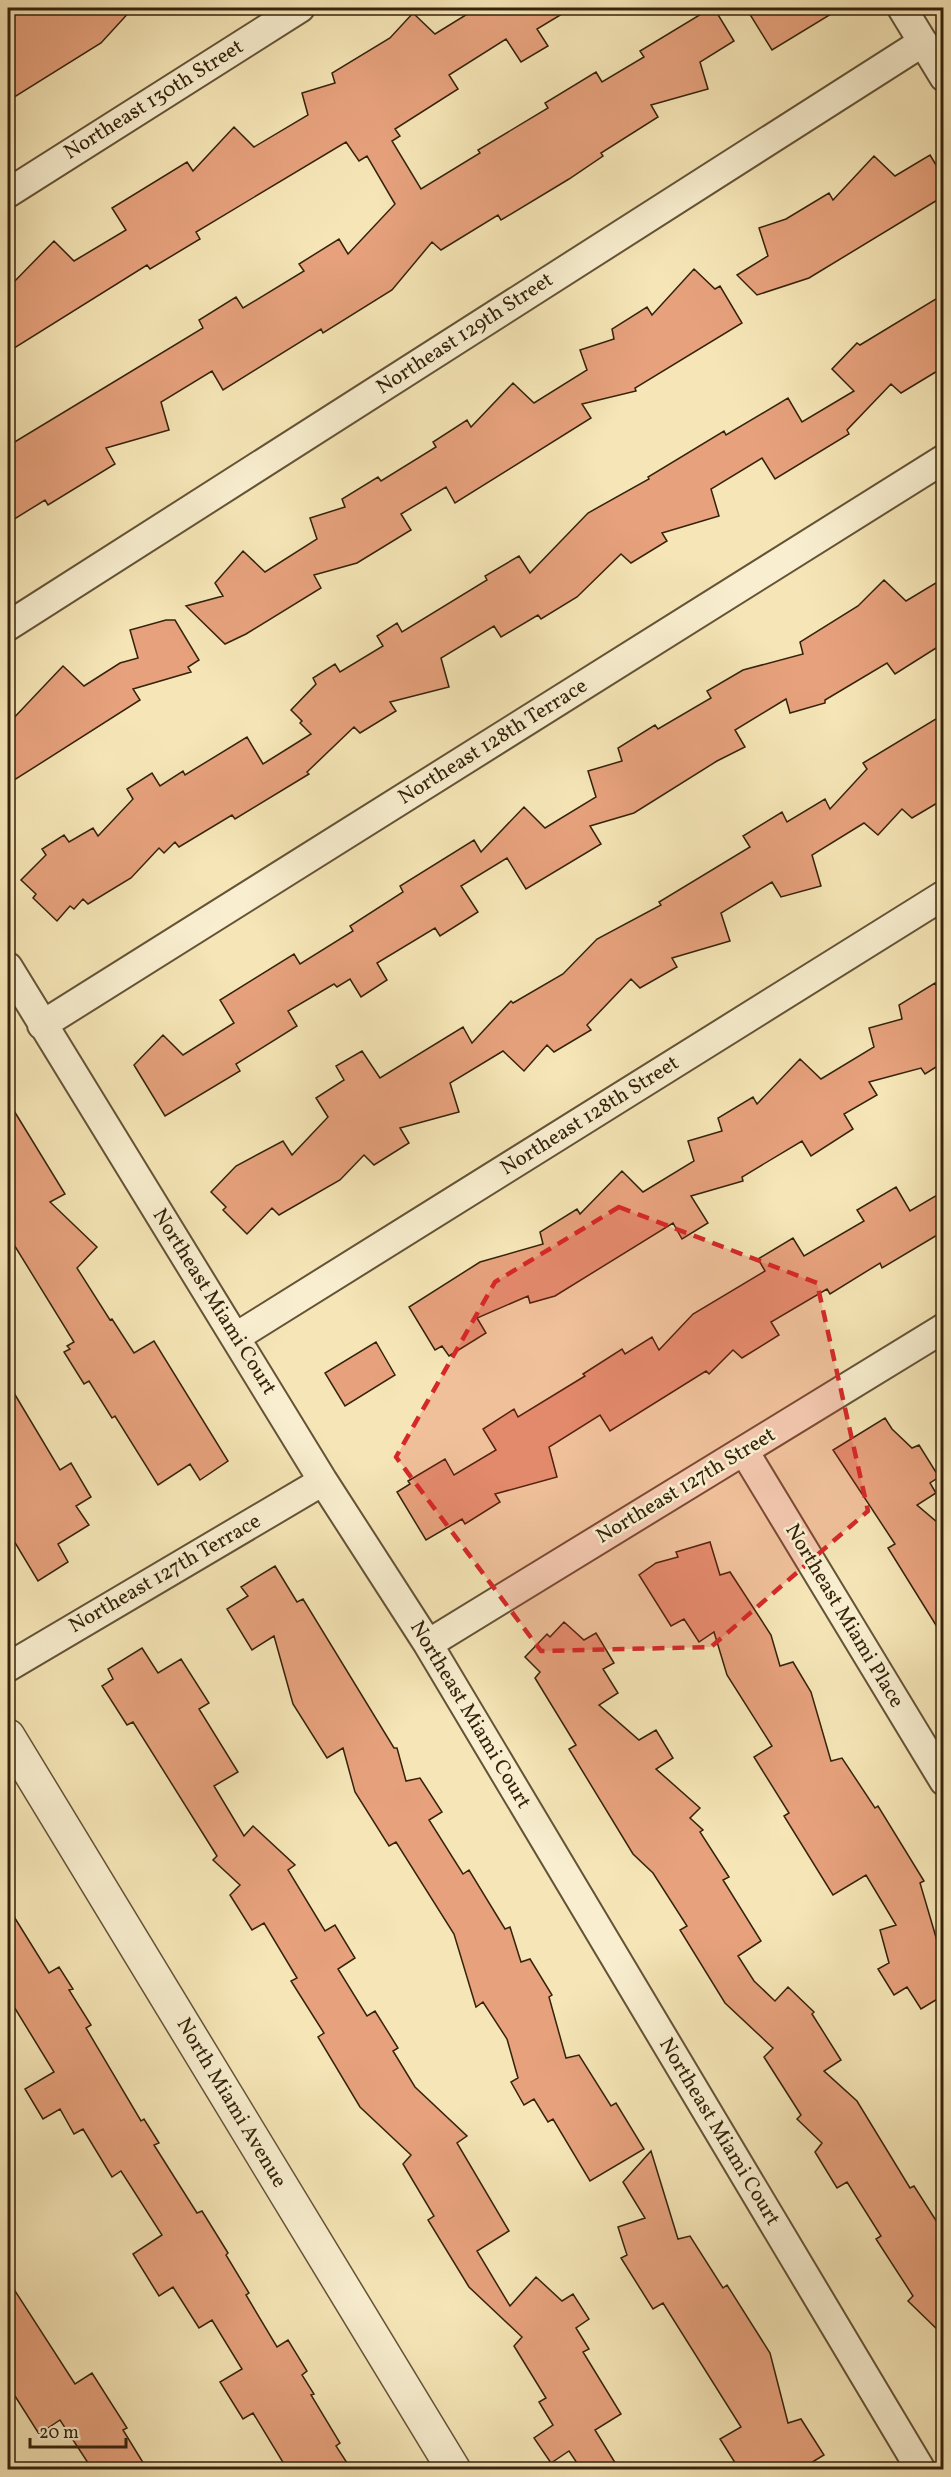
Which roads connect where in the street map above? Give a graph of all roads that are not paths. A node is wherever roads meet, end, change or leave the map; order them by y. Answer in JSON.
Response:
{"nodes":[{"id":1,"x":300,"y":8,"type":"edge"},
{"id":2,"x":902,"y":8,"type":"edge"},
{"id":3,"x":923,"y":42,"type":"junction"},
{"id":4,"x":944,"y":77,"type":"edge"},
{"id":5,"x":8,"y":194,"type":"edge"},
{"id":6,"x":944,"y":459,"type":"edge"},
{"id":7,"x":8,"y":626,"type":"edge"},
{"id":8,"x":944,"y":895,"type":"edge"},
{"id":9,"x":8,"y":967,"type":"edge"},
{"id":10,"x":42,"y":1025,"type":"junction"},
{"id":11,"x":944,"y":1328,"type":"edge"},
{"id":12,"x":236,"y":1336,"type":"junction"},
{"id":13,"x":744,"y":1451,"type":"junction"},
{"id":14,"x":323,"y":1481,"type":"junction"},
{"id":15,"x":428,"y":1644,"type":"junction"},
{"id":16,"x":8,"y":1667,"type":"edge"},
{"id":17,"x":8,"y":1736,"type":"edge"},
{"id":18,"x":944,"y":1781,"type":"edge"},
{"id":19,"x":454,"y":2469,"type":"edge"},
{"id":20,"x":921,"y":2469,"type":"edge"}],
"edges":[{"from":1,"to":5,"type":"street","name":"Northeast 130th Street"},
{"from":2,"to":3,"type":"street"},
{"from":3,"to":4,"type":"street"},
{"from":3,"to":7,"type":"street","name":"Northeast 129th Street"},
{"from":6,"to":10,"type":"street","name":"Northeast 128th Terrace"},
{"from":8,"to":12,"type":"street","name":"Northeast 128th Street"},
{"from":9,"to":10,"type":"street","name":"Northeast Miami Court"},
{"from":10,"to":12,"type":"street","name":"Northeast Miami Court"},
{"from":11,"to":13,"type":"street","name":"Northeast 127th Street"},
{"from":12,"to":14,"type":"street","name":"Northeast Miami Court"},
{"from":13,"to":15,"type":"street","name":"Northeast 127th Street"},
{"from":13,"to":18,"type":"street","name":"Northeast Miami Place"},
{"from":14,"to":15,"type":"street","name":"Northeast Miami Court"},
{"from":14,"to":16,"type":"street","name":"Northeast 127th Terrace"},
{"from":15,"to":20,"type":"street","name":"Northeast Miami Court"},
{"from":17,"to":19,"type":"street","name":"North Miami Avenue"}]}
